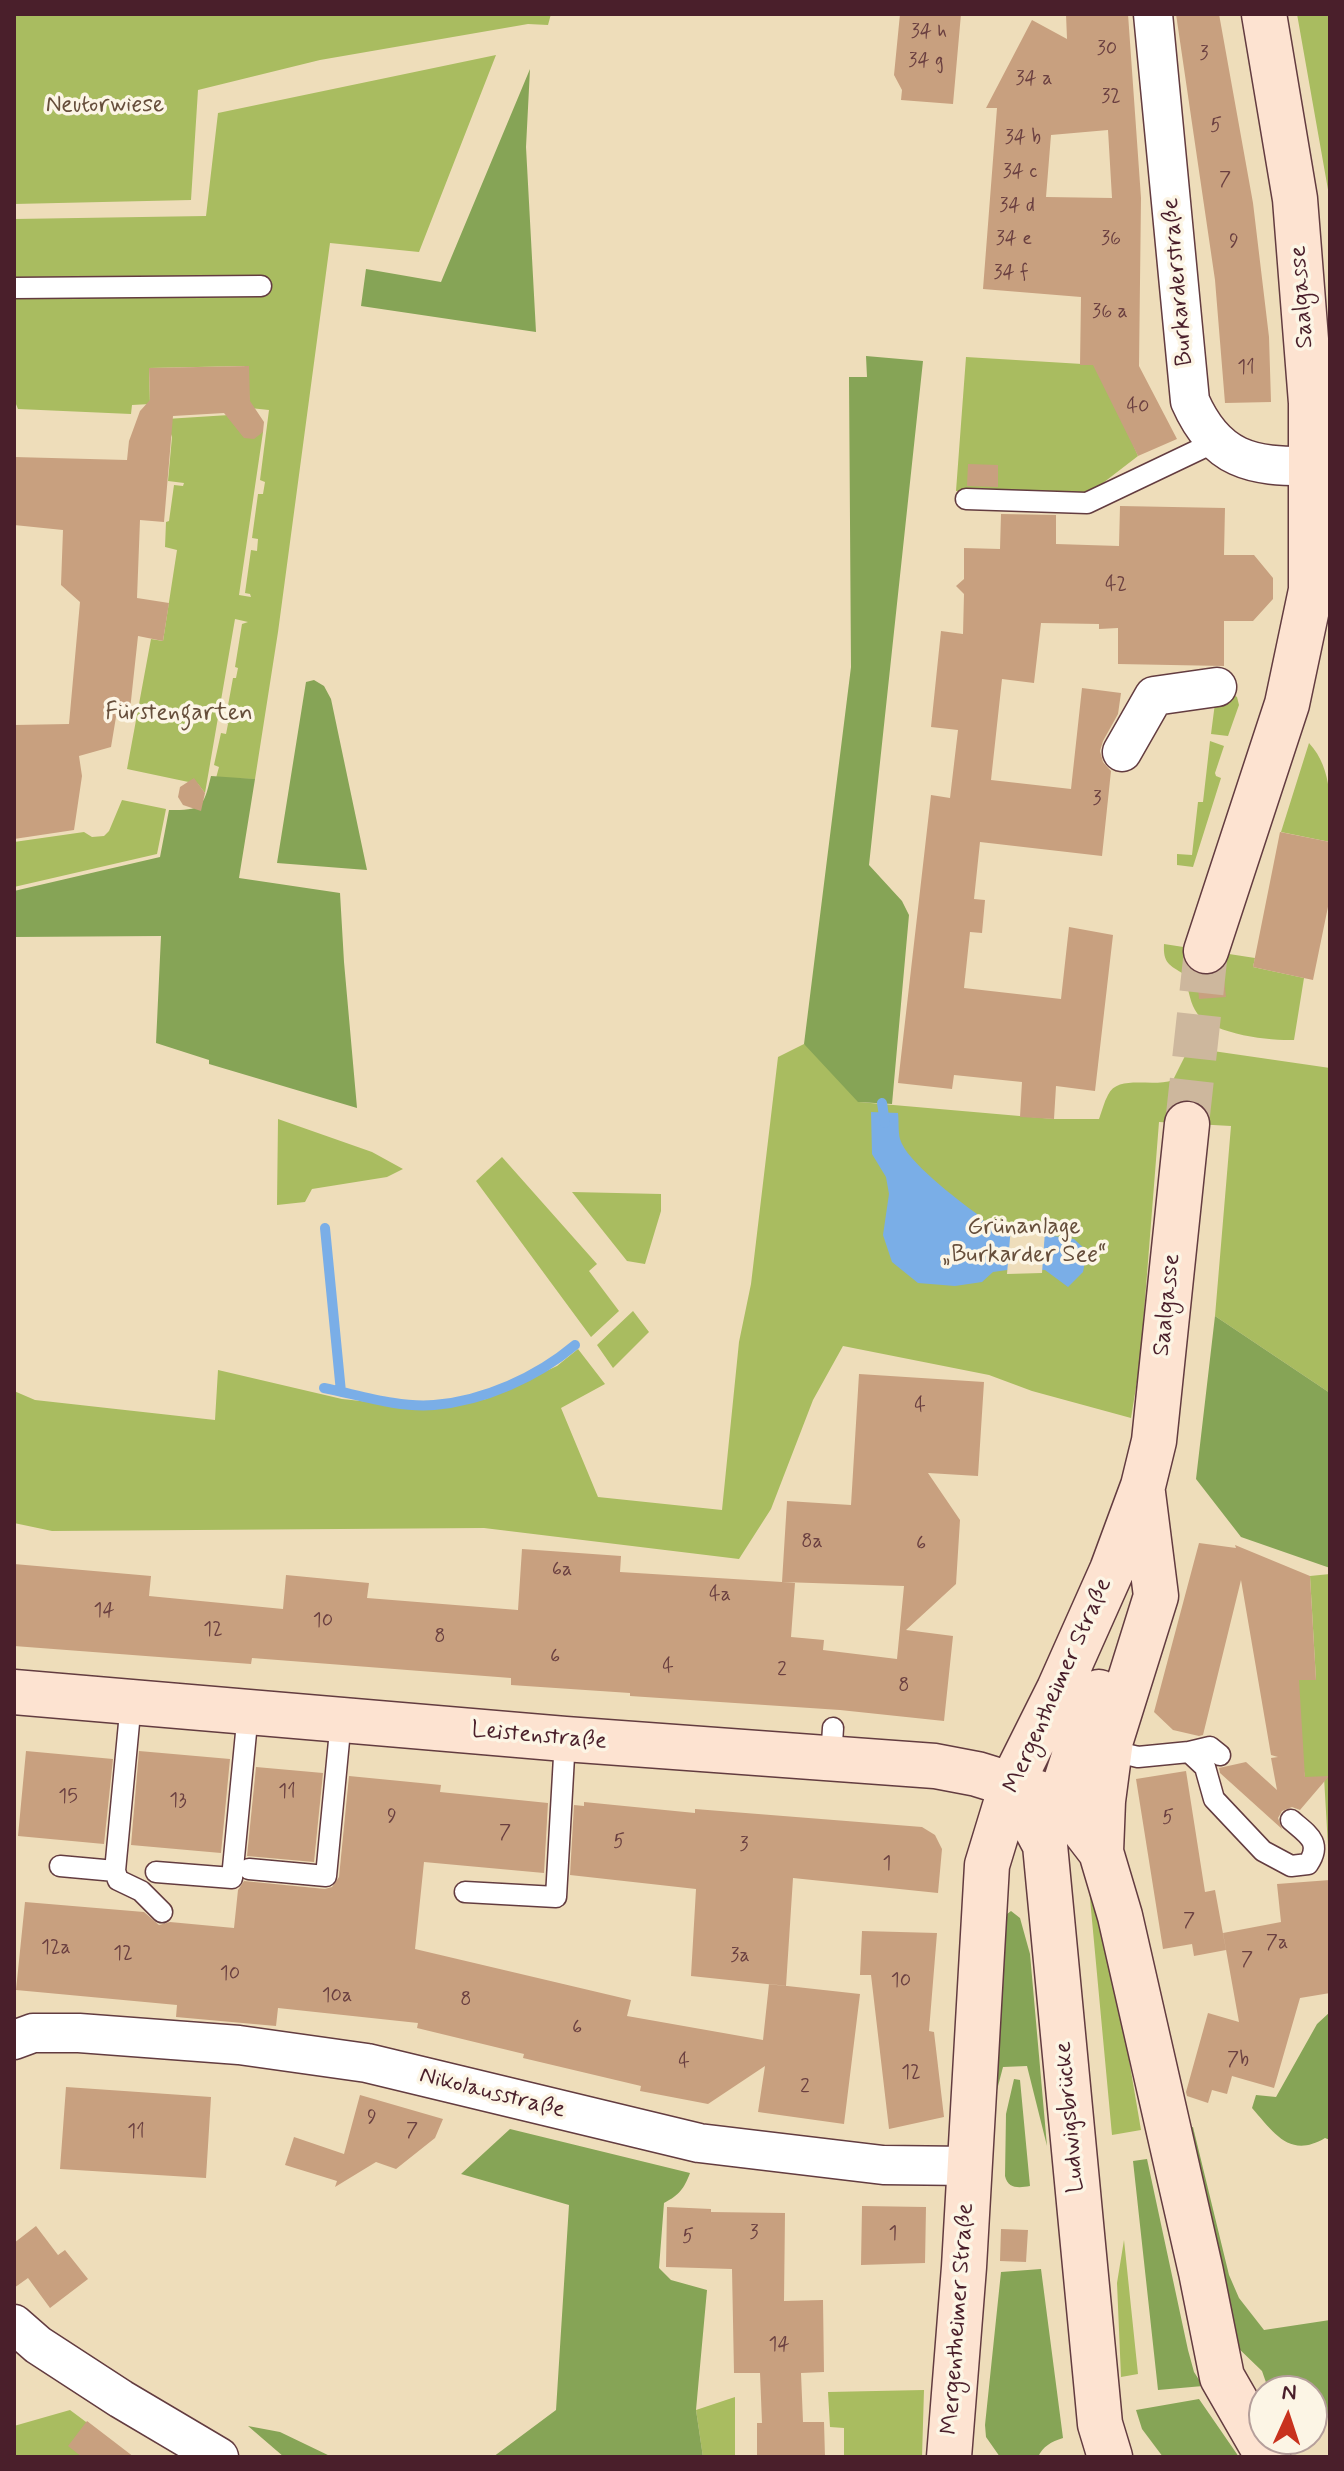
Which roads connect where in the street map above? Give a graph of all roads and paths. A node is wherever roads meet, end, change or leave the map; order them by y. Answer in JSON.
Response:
{"nodes":[{"id":1,"x":1153,"y":14,"type":"edge"},
{"id":2,"x":1264,"y":14,"type":"edge"},
{"id":3,"x":261,"y":286,"type":"dead end"},
{"id":4,"x":14,"y":288,"type":"edge"},
{"id":5,"x":1215,"y":442,"type":"junction"},
{"id":6,"x":1311,"y":466,"type":"junction"},
{"id":7,"x":966,"y":499,"type":"dead end"},
{"id":8,"x":1217,"y":687,"type":"dead end"},
{"id":9,"x":1122,"y":752,"type":"dead end"},
{"id":10,"x":1206,"y":951,"type":"tunnel mouth"},
{"id":11,"x":1187,"y":1124,"type":"tunnel mouth"},
{"id":12,"x":1142,"y":1521,"type":"junction"},
{"id":13,"x":14,"y":1692,"type":"edge"},
{"id":14,"x":131,"y":1702,"type":"junction"},
{"id":15,"x":248,"y":1712,"type":"junction"},
{"id":16,"x":341,"y":1720,"type":"junction"},
{"id":17,"x":565,"y":1739,"type":"junction"},
{"id":18,"x":1109,"y":1750,"type":"junction"},
{"id":19,"x":1189,"y":1752,"type":"junction"},
{"id":20,"x":1220,"y":1755,"type":"dead end"},
{"id":21,"x":1012,"y":1783,"type":"junction"},
{"id":22,"x":1061,"y":1800,"type":"junction"},
{"id":23,"x":1291,"y":1820,"type":"dead end"},
{"id":24,"x":1045,"y":1845,"type":"junction"},
{"id":25,"x":1101,"y":1852,"type":"junction"},
{"id":26,"x":60,"y":1866,"type":"dead end"},
{"id":27,"x":249,"y":1869,"type":"dead end"},
{"id":28,"x":115,"y":1871,"type":"junction"},
{"id":29,"x":156,"y":1872,"type":"dead end"},
{"id":30,"x":465,"y":1892,"type":"dead end"},
{"id":31,"x":162,"y":1912,"type":"dead end"},
{"id":32,"x":14,"y":2040,"type":"edge"},
{"id":33,"x":969,"y":2166,"type":"junction"},
{"id":34,"x":22,"y":2342,"type":"edge"},
{"id":35,"x":219,"y":2457,"type":"edge"},
{"id":36,"x":949,"y":2457,"type":"edge"},
{"id":37,"x":1110,"y":2457,"type":"edge"},
{"id":38,"x":1268,"y":2457,"type":"edge"}],
"edges":[{"from":1,"to":5,"type":"street","name":"Burkarderstraße"},
{"from":2,"to":6,"type":"main road","name":"Saalgasse"},
{"from":3,"to":4,"type":"lane"},
{"from":5,"to":6,"type":"street","name":"Burkarderstraße"},
{"from":5,"to":7,"type":"lane"},
{"from":6,"to":10,"type":"main road","name":"Saalgasse"},
{"from":8,"to":9,"type":"street"},
{"from":11,"to":12,"type":"main road","name":"Saalgasse"},
{"from":12,"to":18,"type":"main road"},
{"from":12,"to":21,"type":"main road","name":"Mergentheimer Straße"},
{"from":12,"to":22,"type":"main road","name":"Mergentheimer Straße"},
{"from":13,"to":14,"type":"main road","name":"Leistenstraße"},
{"from":14,"to":15,"type":"main road","name":"Leistenstraße"},
{"from":14,"to":28,"type":"lane"},
{"from":15,"to":16,"type":"main road","name":"Leistenstraße"},
{"from":15,"to":29,"type":"lane"},
{"from":16,"to":17,"type":"main road","name":"Leistenstraße"},
{"from":16,"to":27,"type":"lane"},
{"from":17,"to":21,"type":"main road","name":"Leistenstraße"},
{"from":17,"to":30,"type":"lane"},
{"from":18,"to":19,"type":"lane"},
{"from":18,"to":25,"type":"main road"},
{"from":19,"to":20,"type":"lane"},
{"from":19,"to":23,"type":"lane"},
{"from":21,"to":22,"type":"main road","name":"Leistenstraße"},
{"from":21,"to":24,"type":"main road","name":"Ludwigsbrücke"},
{"from":21,"to":33,"type":"main road","name":"Mergentheimer Straße"},
{"from":22,"to":24,"type":"main road","name":"Mergentheimer Straße"},
{"from":22,"to":25,"type":"main road","name":"Mergentheimer Straße"},
{"from":24,"to":37,"type":"main road","name":"Ludwigsbrücke"},
{"from":25,"to":38,"type":"main road","name":"Mergentheimer Straße"},
{"from":26,"to":28,"type":"lane"},
{"from":28,"to":31,"type":"lane"},
{"from":32,"to":33,"type":"street","name":"Nikolausstraße"},
{"from":33,"to":36,"type":"main road","name":"Mergentheimer Straße"},
{"from":34,"to":35,"type":"street"}]}
